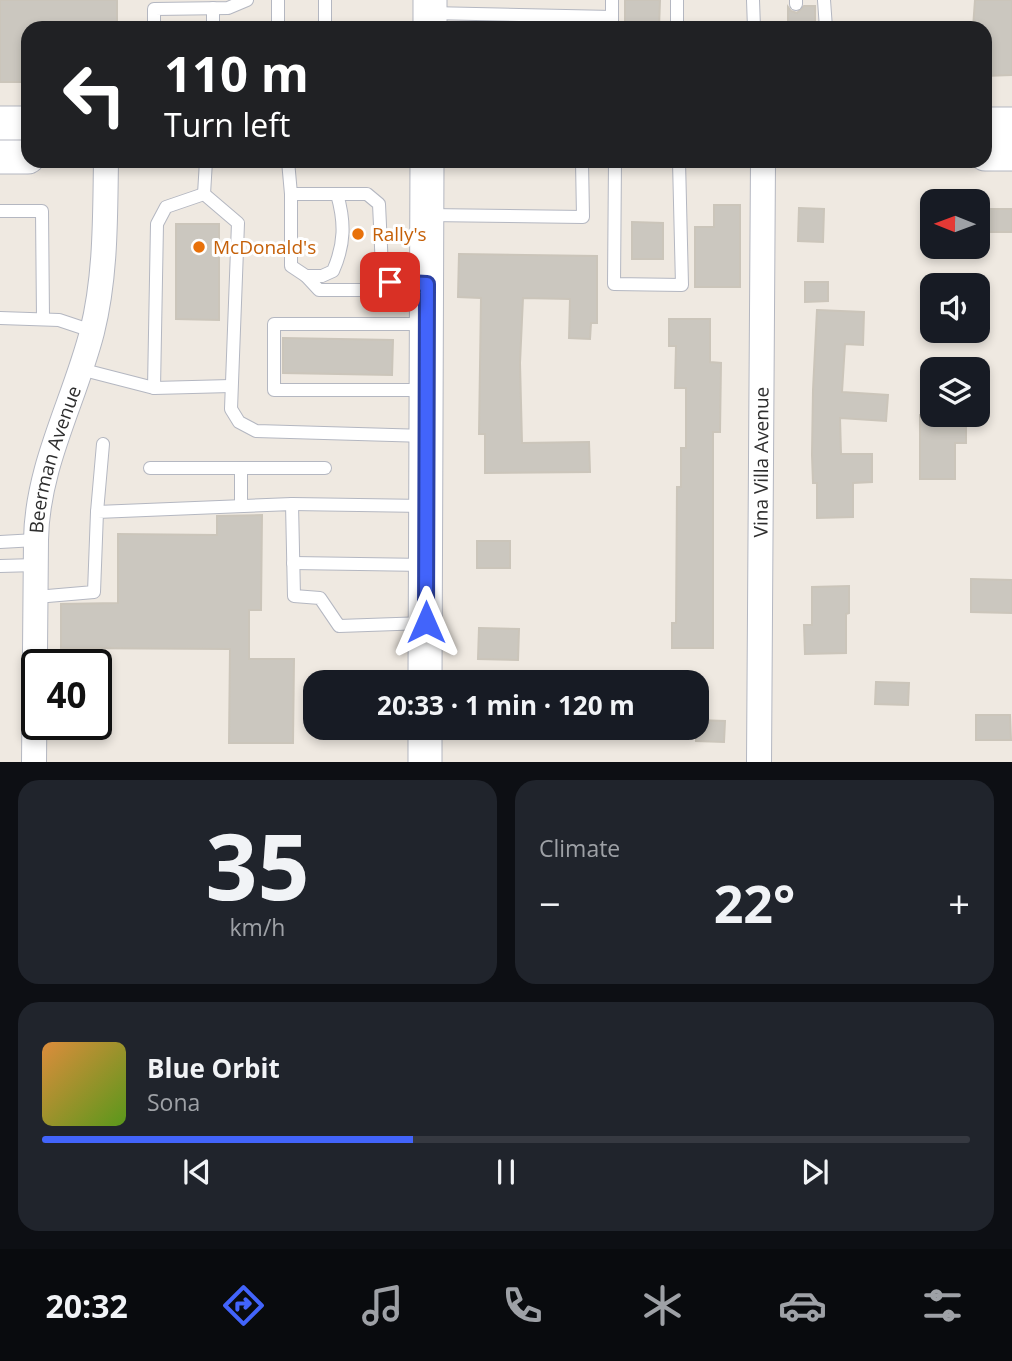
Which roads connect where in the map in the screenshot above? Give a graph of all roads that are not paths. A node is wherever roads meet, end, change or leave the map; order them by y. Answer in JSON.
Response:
{"nodes":[{"id":1,"x":247,"y":0,"type":"edge"},
{"id":2,"x":278,"y":0,"type":"edge"},
{"id":3,"x":325,"y":0,"type":"edge"},
{"id":4,"x":612,"y":0,"type":"edge"},
{"id":5,"x":677,"y":0,"type":"edge"},
{"id":6,"x":753,"y":0,"type":"edge"},
{"id":7,"x":824,"y":0,"type":"edge"},
{"id":8,"x":154,"y":4,"type":"edge"},
{"id":9,"x":213,"y":8,"type":"junction"},
{"id":10,"x":430,"y":14,"type":"edge"},
{"id":11,"x":213,"y":21,"type":"edge"},
{"id":12,"x":278,"y":21,"type":"edge"},
{"id":13,"x":325,"y":21,"type":"edge"},
{"id":14,"x":475,"y":21,"type":"edge"},
{"id":15,"x":612,"y":21,"type":"edge"},
{"id":16,"x":677,"y":21,"type":"edge"},
{"id":17,"x":754,"y":21,"type":"edge"},
{"id":18,"x":826,"y":21,"type":"edge"},
{"id":19,"x":0,"y":122,"type":"edge"},
{"id":20,"x":21,"y":122,"type":"edge"},
{"id":21,"x":992,"y":124,"type":"edge"},
{"id":22,"x":1012,"y":124,"type":"edge"},
{"id":23,"x":992,"y":154,"type":"edge"},
{"id":24,"x":1012,"y":154,"type":"edge"},
{"id":25,"x":0,"y":157,"type":"edge"},
{"id":26,"x":21,"y":157,"type":"edge"},
{"id":27,"x":106,"y":168,"type":"edge"},
{"id":28,"x":206,"y":168,"type":"edge"},
{"id":29,"x":289,"y":168,"type":"edge"},
{"id":30,"x":427,"y":168,"type":"edge"},
{"id":31,"x":582,"y":168,"type":"edge"},
{"id":32,"x":615,"y":168,"type":"edge"},
{"id":33,"x":679,"y":168,"type":"edge"},
{"id":34,"x":763,"y":168,"type":"edge"},
{"id":35,"x":204,"y":194,"type":"junction"},
{"id":36,"x":292,"y":194,"type":"junction"},
{"id":37,"x":337,"y":194,"type":"junction"},
{"id":38,"x":0,"y":211,"type":"edge"},
{"id":39,"x":427,"y":215,"type":"junction"},
{"id":40,"x":306,"y":276,"type":"junction"},
{"id":41,"x":390,"y":282,"type":"junction"},
{"id":42,"x":427,"y":284,"type":"junction"},
{"id":43,"x":0,"y":318,"type":"edge"},
{"id":44,"x":43,"y":318,"type":"junction"},
{"id":45,"x":426,"y":324,"type":"junction"},
{"id":46,"x":92,"y":331,"type":"junction"},
{"id":47,"x":80,"y":369,"type":"junction"},
{"id":48,"x":231,"y":386,"type":"junction"},
{"id":49,"x":154,"y":388,"type":"junction"},
{"id":50,"x":426,"y":390,"type":"junction"},
{"id":51,"x":426,"y":436,"type":"junction"},
{"id":52,"x":103,"y":444,"type":"dead end"},
{"id":53,"x":150,"y":468,"type":"dead end"},
{"id":54,"x":241,"y":468,"type":"junction"},
{"id":55,"x":325,"y":468,"type":"dead end"},
{"id":56,"x":292,"y":505,"type":"junction"},
{"id":57,"x":241,"y":506,"type":"junction"},
{"id":58,"x":426,"y":506,"type":"junction"},
{"id":59,"x":97,"y":512,"type":"junction"},
{"id":60,"x":36,"y":540,"type":"junction"},
{"id":61,"x":0,"y":542,"type":"edge"},
{"id":62,"x":293,"y":563,"type":"junction"},
{"id":63,"x":36,"y":565,"type":"junction"},
{"id":64,"x":426,"y":565,"type":"junction"},
{"id":65,"x":0,"y":566,"type":"edge"},
{"id":66,"x":36,"y":597,"type":"junction"},
{"id":67,"x":426,"y":622,"type":"junction"},
{"id":68,"x":425,"y":670,"type":"edge"},
{"id":69,"x":425,"y":740,"type":"edge"},
{"id":70,"x":34,"y":762,"type":"edge"},
{"id":71,"x":425,"y":762,"type":"edge"},
{"id":72,"x":759,"y":762,"type":"edge"}],
"edges":[{"from":1,"to":9,"type":"lane"},
{"from":2,"to":12,"type":"lane"},
{"from":3,"to":13,"type":"lane"},
{"from":4,"to":15,"type":"lane"},
{"from":5,"to":16,"type":"lane"},
{"from":6,"to":17,"type":"lane"},
{"from":7,"to":18,"type":"lane"},
{"from":8,"to":9,"type":"lane"},
{"from":9,"to":11,"type":"lane"},
{"from":10,"to":14,"type":"lane"},
{"from":19,"to":20,"type":"street"},
{"from":21,"to":22,"type":"street"},
{"from":23,"to":24,"type":"street"},
{"from":25,"to":26,"type":"street"},
{"from":27,"to":46,"type":"street","name":"Beerman Avenue"},
{"from":28,"to":35,"type":"lane"},
{"from":29,"to":36,"type":"lane"},
{"from":30,"to":39,"type":"street"},
{"from":31,"to":39,"type":"lane"},
{"from":32,"to":33,"type":"lane"},
{"from":34,"to":72,"type":"street","name":"Vina Villa Avenue"},
{"from":35,"to":48,"type":"lane"},
{"from":35,"to":49,"type":"lane"},
{"from":36,"to":37,"type":"lane"},
{"from":36,"to":40,"type":"lane"},
{"from":37,"to":40,"type":"lane"},
{"from":37,"to":41,"type":"lane"},
{"from":38,"to":44,"type":"lane"},
{"from":39,"to":42,"type":"street"},
{"from":40,"to":41,"type":"lane"},
{"from":41,"to":42,"type":"lane"},
{"from":42,"to":45,"type":"street"},
{"from":43,"to":44,"type":"lane"},
{"from":44,"to":46,"type":"lane"},
{"from":45,"to":50,"type":"street"},
{"from":45,"to":50,"type":"lane"},
{"from":46,"to":47,"type":"street","name":"Beerman Avenue"},
{"from":47,"to":49,"type":"lane"},
{"from":47,"to":60,"type":"street","name":"Beerman Avenue"},
{"from":48,"to":49,"type":"lane"},
{"from":48,"to":51,"type":"lane"},
{"from":50,"to":51,"type":"street"},
{"from":51,"to":58,"type":"street"},
{"from":52,"to":59,"type":"lane"},
{"from":53,"to":54,"type":"lane"},
{"from":54,"to":55,"type":"lane"},
{"from":54,"to":57,"type":"lane"},
{"from":56,"to":57,"type":"lane"},
{"from":56,"to":58,"type":"lane"},
{"from":56,"to":62,"type":"lane"},
{"from":57,"to":59,"type":"lane"},
{"from":58,"to":64,"type":"street"},
{"from":59,"to":66,"type":"lane"},
{"from":60,"to":61,"type":"lane"},
{"from":60,"to":63,"type":"street","name":"Beerman Avenue"},
{"from":62,"to":64,"type":"lane"},
{"from":62,"to":67,"type":"lane"},
{"from":63,"to":65,"type":"lane"},
{"from":63,"to":66,"type":"street","name":"Beerman Avenue"},
{"from":64,"to":67,"type":"street"},
{"from":66,"to":70,"type":"street","name":"Beerman Avenue"},
{"from":67,"to":68,"type":"street"},
{"from":69,"to":71,"type":"street"}]}
